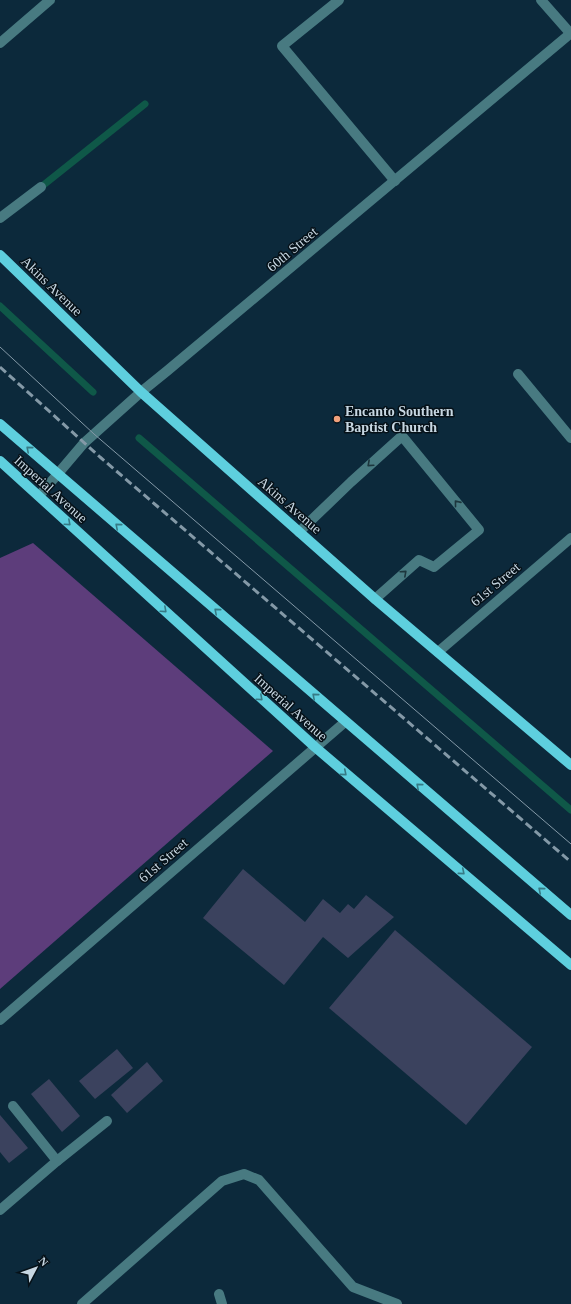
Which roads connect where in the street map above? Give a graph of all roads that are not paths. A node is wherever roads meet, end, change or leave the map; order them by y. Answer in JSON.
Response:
{"nodes":[{"id":1,"x":50,"y":0,"type":"edge"},
{"id":2,"x":339,"y":0,"type":"edge"},
{"id":3,"x":541,"y":0,"type":"edge"},
{"id":4,"x":570,"y":33,"type":"edge"},
{"id":5,"x":0,"y":43,"type":"edge"},
{"id":6,"x":395,"y":181,"type":"junction"},
{"id":7,"x":41,"y":187,"type":"dead end"},
{"id":8,"x":0,"y":218,"type":"edge"},
{"id":9,"x":0,"y":255,"type":"edge"},
{"id":10,"x":518,"y":374,"type":"dead end"},
{"id":11,"x":141,"y":392,"type":"junction"},
{"id":12,"x":0,"y":424,"type":"edge"},
{"id":13,"x":571,"y":438,"type":"edge"},
{"id":14,"x":0,"y":461,"type":"edge"},
{"id":15,"x":58,"y":474,"type":"junction"},
{"id":16,"x":39,"y":496,"type":"junction"},
{"id":17,"x":299,"y":532,"type":"junction"},
{"id":18,"x":571,"y":538,"type":"edge"},
{"id":19,"x":375,"y":599,"type":"junction"},
{"id":20,"x":438,"y":652,"type":"junction"},
{"id":21,"x":345,"y":722,"type":"junction"},
{"id":22,"x":315,"y":747,"type":"junction"},
{"id":23,"x":571,"y":765,"type":"edge"},
{"id":24,"x":571,"y":915,"type":"edge"},
{"id":25,"x":571,"y":965,"type":"edge"},
{"id":26,"x":0,"y":1020,"type":"edge"},
{"id":27,"x":13,"y":1106,"type":"dead end"},
{"id":28,"x":107,"y":1121,"type":"dead end"},
{"id":29,"x":57,"y":1161,"type":"junction"},
{"id":30,"x":0,"y":1210,"type":"edge"},
{"id":31,"x":219,"y":1294,"type":"dead end"},
{"id":32,"x":82,"y":1304,"type":"edge"},
{"id":33,"x":222,"y":1304,"type":"edge"},
{"id":34,"x":397,"y":1304,"type":"edge"}],
"edges":[{"from":1,"to":5,"type":"street"},
{"from":2,"to":6,"type":"street"},
{"from":3,"to":4,"type":"street"},
{"from":4,"to":6,"type":"street","name":"60th Street"},
{"from":6,"to":11,"type":"street","name":"60th Street"},
{"from":7,"to":8,"type":"street"},
{"from":9,"to":11,"type":"main road","name":"Akins Avenue"},
{"from":10,"to":13,"type":"street"},
{"from":11,"to":15,"type":"street","name":"60th Street"},
{"from":11,"to":17,"type":"main road","name":"Akins Avenue"},
{"from":15,"to":12,"type":"main road","name":"Imperial Avenue","one_way":true},
{"from":14,"to":16,"type":"main road","name":"Imperial Avenue"},
{"from":15,"to":16,"type":"street","name":"60th Street"},
{"from":21,"to":15,"type":"main road","name":"Imperial Avenue","one_way":true},
{"from":16,"to":22,"type":"main road","name":"Imperial Avenue","one_way":true},
{"from":17,"to":19,"type":"main road","name":"Akins Avenue"},
{"from":19,"to":17,"type":"street","one_way":true},
{"from":18,"to":20,"type":"street","name":"61st Street"},
{"from":19,"to":20,"type":"main road","name":"Akins Avenue"},
{"from":20,"to":23,"type":"main road","name":"Akins Avenue"},
{"from":21,"to":22,"type":"street","name":"61st Street"},
{"from":24,"to":21,"type":"main road","name":"Imperial Avenue","one_way":true},
{"from":22,"to":25,"type":"main road","name":"Imperial Avenue","one_way":true},
{"from":22,"to":26,"type":"street","name":"61st Street"},
{"from":27,"to":29,"type":"street"},
{"from":28,"to":29,"type":"street"},
{"from":29,"to":30,"type":"street"},
{"from":31,"to":33,"type":"street"},
{"from":32,"to":34,"type":"street"}]}
